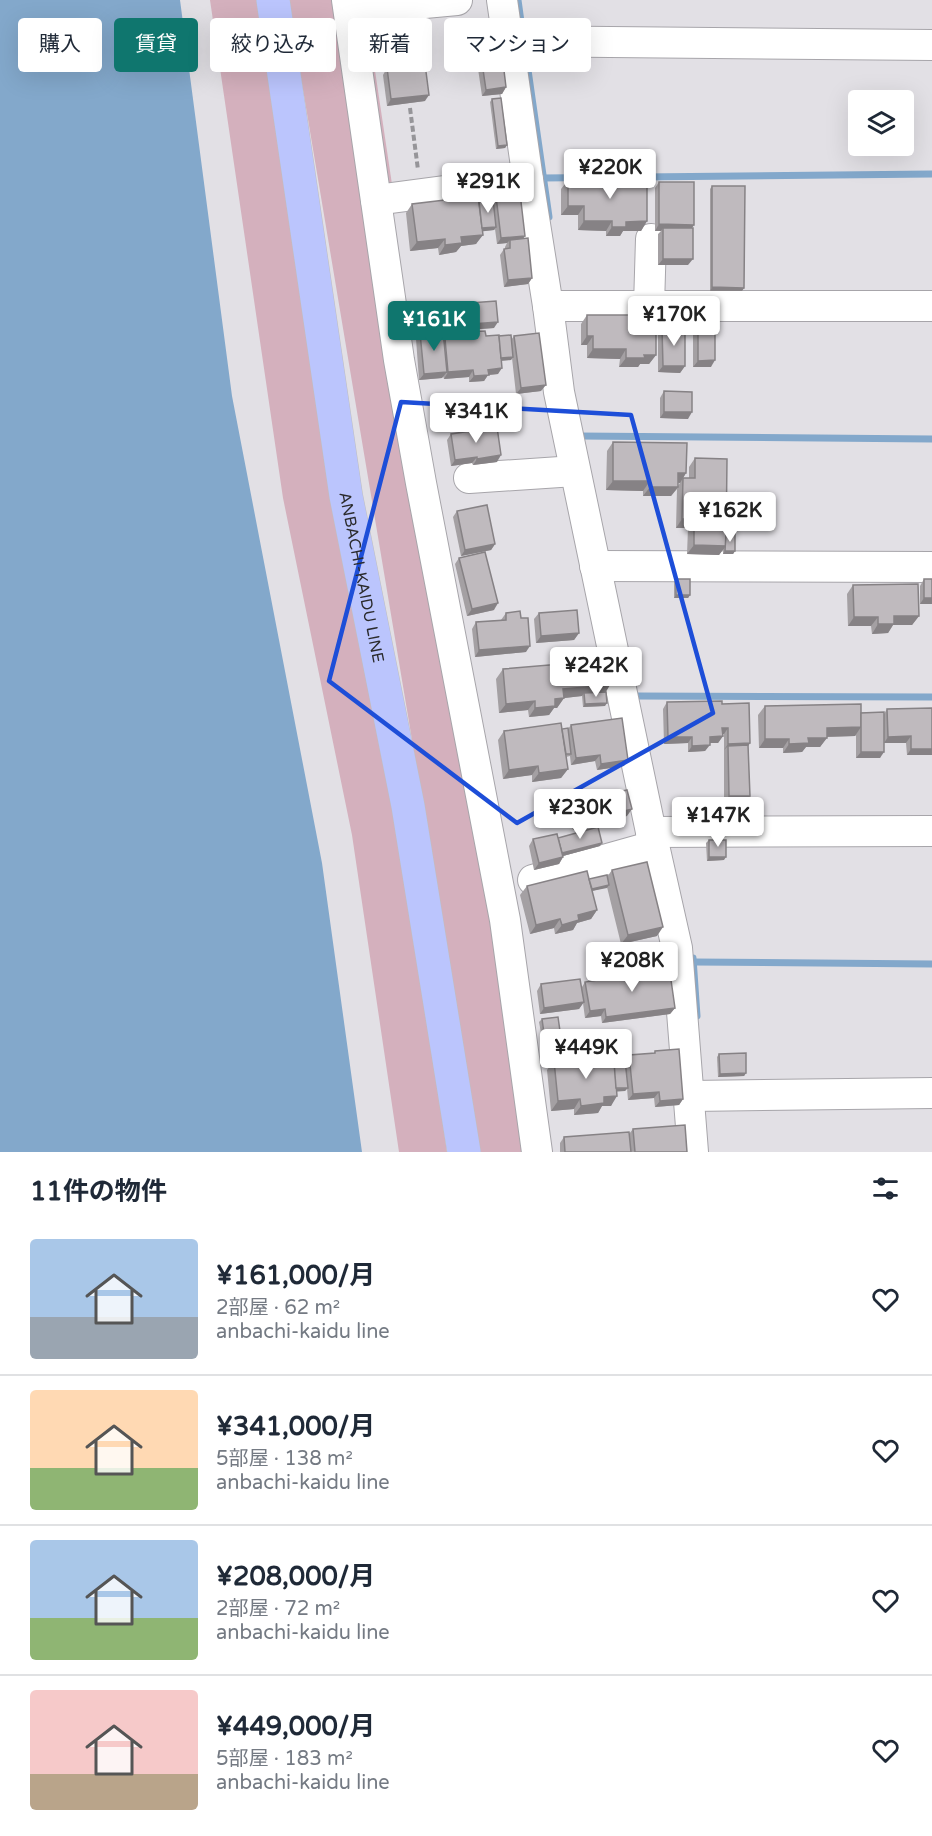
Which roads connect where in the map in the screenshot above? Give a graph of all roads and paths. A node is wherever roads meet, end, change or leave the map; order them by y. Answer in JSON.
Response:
{"nodes":[{"id":1,"x":273,"y":0,"type":"edge"},
{"id":2,"x":457,"y":0,"type":"edge"},
{"id":3,"x":502,"y":0,"type":"edge"},
{"id":4,"x":348,"y":5,"type":"edge"},
{"id":5,"x":505,"y":18,"type":"edge"},
{"id":6,"x":591,"y":42,"type":"edge"},
{"id":7,"x":932,"y":45,"type":"edge"},
{"id":8,"x":512,"y":72,"type":"edge"},
{"id":9,"x":410,"y":108,"type":"edge"},
{"id":10,"x":528,"y":180,"type":"junction"},
{"id":11,"x":422,"y":194,"type":"junction"},
{"id":12,"x":376,"y":200,"type":"junction"},
{"id":13,"x":651,"y":239,"type":"dead end"},
{"id":14,"x":548,"y":306,"type":"junction"},
{"id":15,"x":649,"y":306,"type":"junction"},
{"id":16,"x":932,"y":306,"type":"edge"},
{"id":17,"x":575,"y":471,"type":"junction"},
{"id":18,"x":469,"y":478,"type":"dead end"},
{"id":19,"x":595,"y":566,"type":"junction"},
{"id":20,"x":932,"y":567,"type":"edge"},
{"id":21,"x":932,"y":831,"type":"edge"},
{"id":22,"x":652,"y":839,"type":"junction"},
{"id":23,"x":533,"y":880,"type":"dead end"},
{"id":24,"x":932,"y":1093,"type":"edge"},
{"id":25,"x":690,"y":1096,"type":"junction"},
{"id":26,"x":464,"y":1152,"type":"edge"},
{"id":27,"x":537,"y":1152,"type":"edge"},
{"id":28,"x":693,"y":1152,"type":"edge"}],
"edges":[{"from":1,"to":26,"type":"main road","name":"ANBACHI-KAIDU LINE"},
{"from":2,"to":4,"type":"street"},
{"from":3,"to":5,"type":"street"},
{"from":4,"to":12,"type":"street"},
{"from":6,"to":7,"type":"street"},
{"from":8,"to":10,"type":"street"},
{"from":9,"to":11,"type":"path"},
{"from":10,"to":11,"type":"street"},
{"from":10,"to":14,"type":"street"},
{"from":11,"to":12,"type":"street"},
{"from":12,"to":27,"type":"street"},
{"from":13,"to":15,"type":"street"},
{"from":14,"to":15,"type":"street"},
{"from":14,"to":17,"type":"street"},
{"from":15,"to":16,"type":"street"},
{"from":17,"to":18,"type":"street"},
{"from":17,"to":19,"type":"street"},
{"from":19,"to":20,"type":"street"},
{"from":19,"to":22,"type":"street"},
{"from":21,"to":22,"type":"street"},
{"from":22,"to":23,"type":"street"},
{"from":22,"to":25,"type":"street"},
{"from":24,"to":25,"type":"street"},
{"from":25,"to":28,"type":"street"}]}
